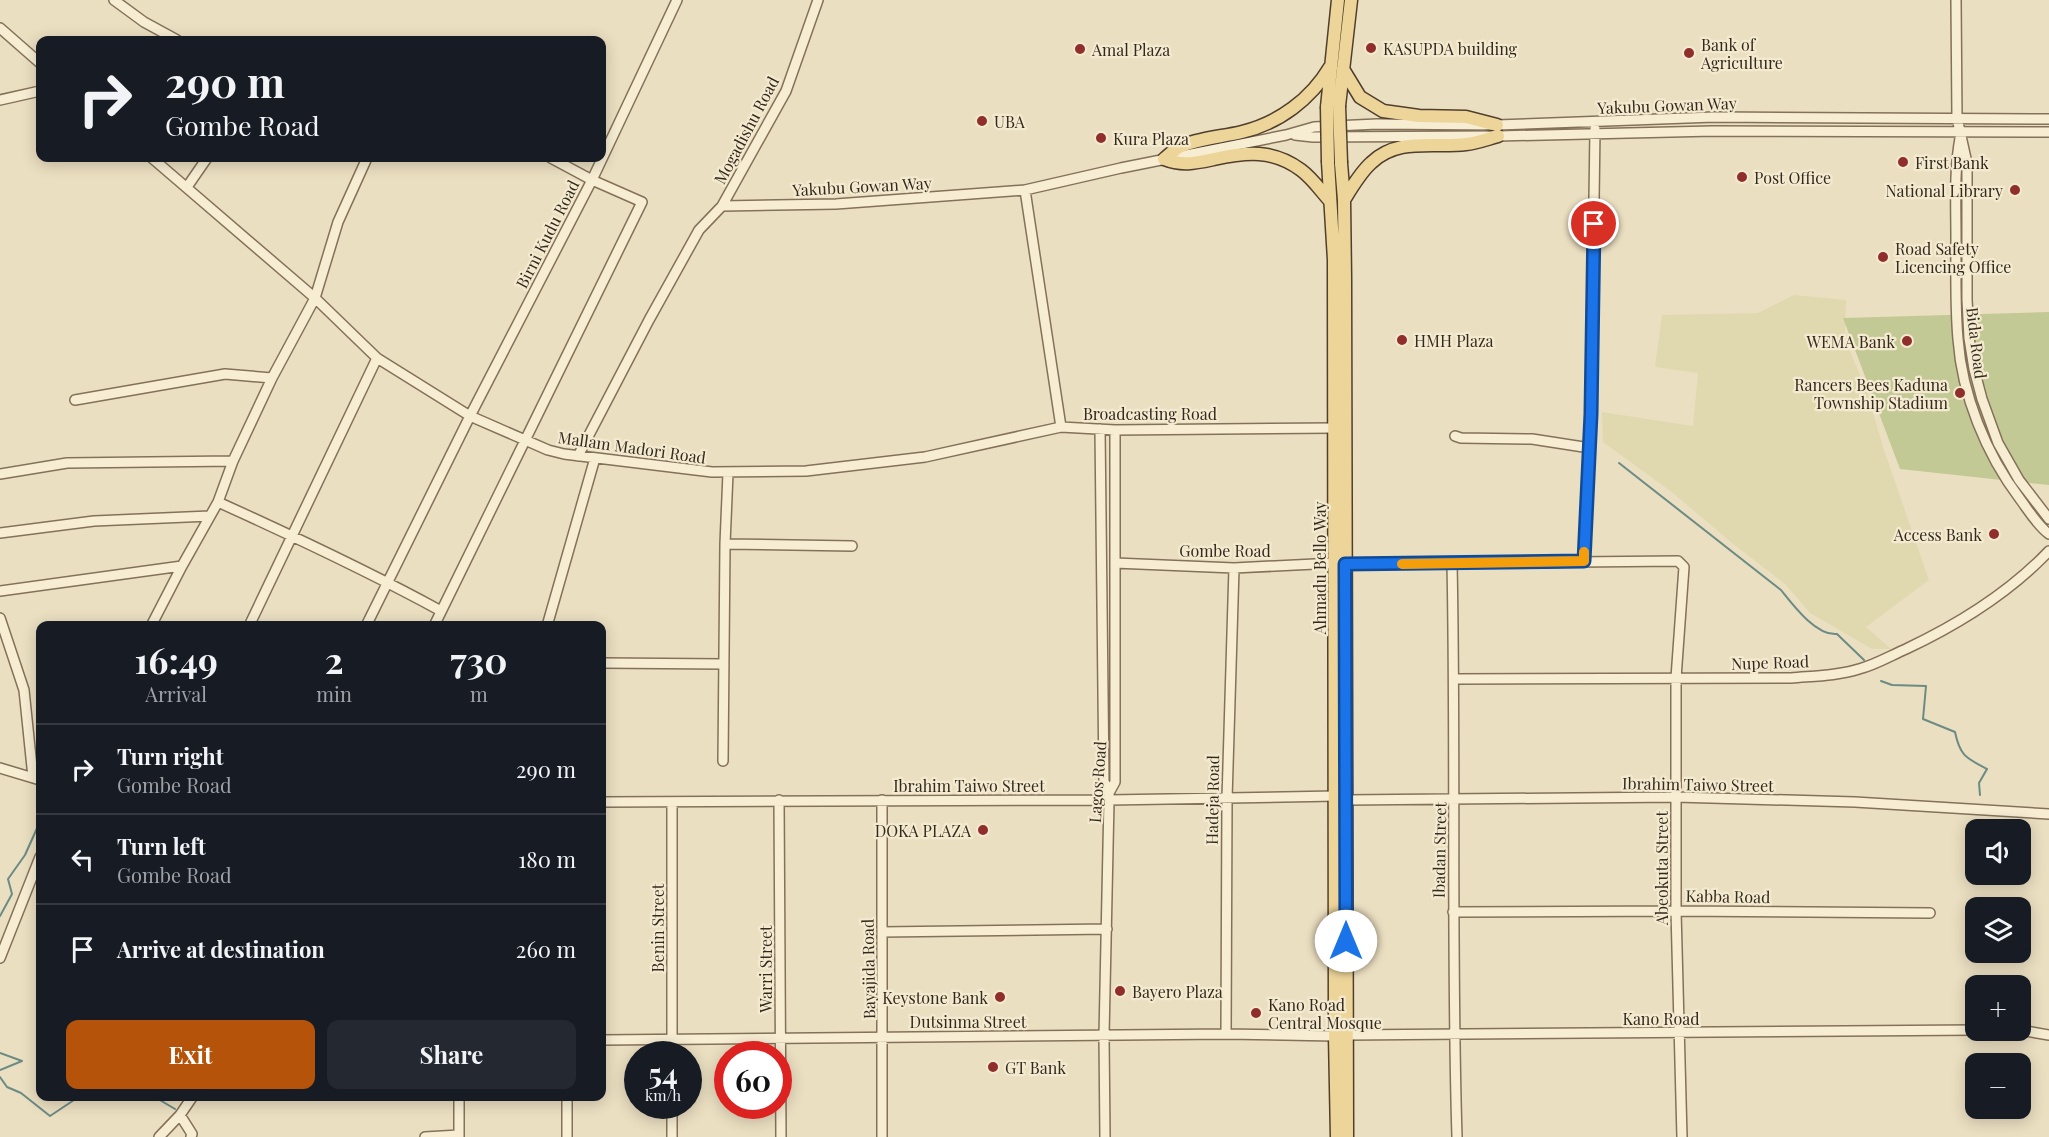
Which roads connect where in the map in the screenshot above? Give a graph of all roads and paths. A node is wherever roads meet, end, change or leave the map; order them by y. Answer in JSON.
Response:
{"nodes":[{"id":1,"x":114,"y":0,"type":"edge"},
{"id":2,"x":677,"y":0,"type":"edge"},
{"id":3,"x":818,"y":0,"type":"edge"},
{"id":4,"x":1338,"y":0,"type":"edge"},
{"id":5,"x":1351,"y":0,"type":"edge"},
{"id":6,"x":1956,"y":0,"type":"edge"},
{"id":7,"x":0,"y":28,"type":"edge"},
{"id":8,"x":170,"y":36,"type":"edge"},
{"id":9,"x":36,"y":60,"type":"edge"},
{"id":10,"x":1337,"y":68,"type":"junction"},
{"id":11,"x":36,"y":92,"type":"edge"},
{"id":12,"x":0,"y":100,"type":"edge"},
{"id":13,"x":1333,"y":106,"type":"junction"},
{"id":14,"x":1957,"y":118,"type":"junction"},
{"id":15,"x":2049,"y":119,"type":"edge"},
{"id":16,"x":1594,"y":121,"type":"junction"},
{"id":17,"x":1498,"y":130,"type":"junction"},
{"id":18,"x":1961,"y":132,"type":"junction"},
{"id":19,"x":2049,"y":132,"type":"edge"},
{"id":20,"x":1594,"y":134,"type":"junction"},
{"id":21,"x":606,"y":150,"type":"edge"},
{"id":22,"x":1164,"y":159,"type":"junction"},
{"id":23,"x":157,"y":162,"type":"edge"},
{"id":24,"x":204,"y":162,"type":"edge"},
{"id":25,"x":365,"y":162,"type":"edge"},
{"id":26,"x":558,"y":162,"type":"edge"},
{"id":27,"x":600,"y":162,"type":"edge"},
{"id":28,"x":592,"y":180,"type":"junction"},
{"id":29,"x":187,"y":187,"type":"junction"},
{"id":30,"x":1025,"y":190,"type":"junction"},
{"id":31,"x":1344,"y":200,"type":"junction"},
{"id":32,"x":1329,"y":201,"type":"junction"},
{"id":33,"x":722,"y":206,"type":"junction"},
{"id":34,"x":315,"y":298,"type":"junction"},
{"id":35,"x":377,"y":358,"type":"junction"},
{"id":36,"x":272,"y":378,"type":"junction"},
{"id":37,"x":75,"y":400,"type":"dead end"},
{"id":38,"x":470,"y":416,"type":"junction"},
{"id":39,"x":1060,"y":427,"type":"junction"},
{"id":40,"x":1335,"y":428,"type":"junction"},
{"id":41,"x":1100,"y":429,"type":"junction"},
{"id":42,"x":1115,"y":430,"type":"junction"},
{"id":43,"x":1455,"y":435,"type":"dead end"},
{"id":44,"x":525,"y":441,"type":"junction"},
{"id":45,"x":1590,"y":448,"type":"junction"},
{"id":46,"x":578,"y":456,"type":"junction"},
{"id":47,"x":595,"y":458,"type":"junction"},
{"id":48,"x":233,"y":461,"type":"junction"},
{"id":49,"x":728,"y":472,"type":"junction"},
{"id":50,"x":0,"y":474,"type":"edge"},
{"id":51,"x":218,"y":502,"type":"junction"},
{"id":52,"x":210,"y":516,"type":"junction"},
{"id":53,"x":2049,"y":519,"type":"edge"},
{"id":54,"x":0,"y":533,"type":"edge"},
{"id":55,"x":2049,"y":534,"type":"edge"},
{"id":56,"x":293,"y":536,"type":"junction"},
{"id":57,"x":725,"y":544,"type":"junction"},
{"id":58,"x":852,"y":546,"type":"dead end"},
{"id":59,"x":2049,"y":551,"type":"edge"},
{"id":60,"x":1584,"y":561,"type":"junction"},
{"id":61,"x":1115,"y":563,"type":"junction"},
{"id":62,"x":1452,"y":563,"type":"junction"},
{"id":63,"x":1682,"y":563,"type":"joint"},
{"id":64,"x":1340,"y":564,"type":"junction"},
{"id":65,"x":182,"y":566,"type":"junction"},
{"id":66,"x":1234,"y":568,"type":"junction"},
{"id":67,"x":387,"y":582,"type":"junction"},
{"id":68,"x":0,"y":591,"type":"edge"},
{"id":69,"x":441,"y":611,"type":"junction"},
{"id":70,"x":0,"y":618,"type":"edge"},
{"id":71,"x":154,"y":621,"type":"edge"},
{"id":72,"x":251,"y":621,"type":"edge"},
{"id":73,"x":368,"y":621,"type":"edge"},
{"id":74,"x":436,"y":621,"type":"edge"},
{"id":75,"x":548,"y":621,"type":"edge"},
{"id":76,"x":606,"y":663,"type":"edge"},
{"id":77,"x":724,"y":664,"type":"junction"},
{"id":78,"x":1676,"y":678,"type":"junction"},
{"id":79,"x":1455,"y":679,"type":"junction"},
{"id":80,"x":723,"y":761,"type":"dead end"},
{"id":81,"x":0,"y":767,"type":"edge"},
{"id":82,"x":36,"y":771,"type":"edge"},
{"id":83,"x":36,"y":778,"type":"edge"},
{"id":84,"x":1676,"y":796,"type":"junction"},
{"id":85,"x":1109,"y":797,"type":"junction"},
{"id":86,"x":1341,"y":798,"type":"junction"},
{"id":87,"x":1227,"y":799,"type":"junction"},
{"id":88,"x":1455,"y":799,"type":"junction"},
{"id":89,"x":779,"y":800,"type":"junction"},
{"id":90,"x":882,"y":800,"type":"junction"},
{"id":91,"x":606,"y":802,"type":"edge"},
{"id":92,"x":672,"y":802,"type":"junction"},
{"id":93,"x":2049,"y":814,"type":"edge"},
{"id":94,"x":36,"y":867,"type":"edge"},
{"id":95,"x":1676,"y":911,"type":"junction"},
{"id":96,"x":1453,"y":912,"type":"junction"},
{"id":97,"x":1930,"y":913,"type":"dead end"},
{"id":98,"x":1107,"y":929,"type":"junction"},
{"id":99,"x":882,"y":932,"type":"junction"},
{"id":100,"x":0,"y":958,"type":"edge"},
{"id":101,"x":1965,"y":1030,"type":"edge"},
{"id":102,"x":2031,"y":1031,"type":"edge"},
{"id":103,"x":1678,"y":1033,"type":"junction"},
{"id":104,"x":1226,"y":1034,"type":"junction"},
{"id":105,"x":1455,"y":1035,"type":"junction"},
{"id":106,"x":2048,"y":1035,"type":"edge"},
{"id":107,"x":884,"y":1036,"type":"junction"},
{"id":108,"x":1104,"y":1036,"type":"junction"},
{"id":109,"x":1341,"y":1036,"type":"junction"},
{"id":110,"x":780,"y":1038,"type":"junction"},
{"id":111,"x":606,"y":1040,"type":"edge"},
{"id":112,"x":672,"y":1041,"type":"junction"},
{"id":113,"x":190,"y":1101,"type":"edge"},
{"id":114,"x":459,"y":1101,"type":"edge"},
{"id":115,"x":567,"y":1101,"type":"edge"},
{"id":116,"x":180,"y":1115,"type":"junction"},
{"id":117,"x":672,"y":1119,"type":"edge"},
{"id":118,"x":459,"y":1136,"type":"edge"},
{"id":119,"x":159,"y":1137,"type":"edge"},
{"id":120,"x":191,"y":1137,"type":"edge"},
{"id":121,"x":425,"y":1137,"type":"edge"},
{"id":122,"x":567,"y":1137,"type":"edge"},
{"id":123,"x":672,"y":1137,"type":"edge"},
{"id":124,"x":781,"y":1137,"type":"edge"},
{"id":125,"x":882,"y":1137,"type":"edge"},
{"id":126,"x":1105,"y":1137,"type":"edge"},
{"id":127,"x":1337,"y":1137,"type":"edge"},
{"id":128,"x":1347,"y":1137,"type":"edge"},
{"id":129,"x":1457,"y":1137,"type":"edge"},
{"id":130,"x":1682,"y":1137,"type":"edge"}],
"edges":[{"from":1,"to":8,"type":"street"},
{"from":2,"to":21,"type":"street","name":"Birni Kudu Road"},
{"from":3,"to":33,"type":"street","name":"Mogadishu Road"},
{"from":4,"to":10,"type":"main road","name":"Ahmadu Bello Way"},
{"from":5,"to":10,"type":"main road","name":"Ahmadu Bello Way"},
{"from":6,"to":14,"type":"street","name":"Bida Road"},
{"from":7,"to":9,"type":"street"},
{"from":10,"to":13,"type":"main road","name":"Ahmadu Bello Way"},
{"from":10,"to":17,"type":"main road"},
{"from":10,"to":22,"type":"main road"},
{"from":11,"to":12,"type":"street"},
{"from":13,"to":31,"type":"main road","name":"Ahmadu Bello Way","bridge":true},
{"from":13,"to":32,"type":"main road","name":"Ahmadu Bello Way","bridge":true},
{"from":14,"to":15,"type":"street","name":"Yakubu Gowan Way"},
{"from":14,"to":16,"type":"street","name":"Yakubu Gowan Way"},
{"from":14,"to":18,"type":"street","name":"Bida Road"},
{"from":16,"to":17,"type":"street","name":"Yakubu Gowan Way"},
{"from":16,"to":20,"type":"street"},
{"from":17,"to":20,"type":"street","name":"Yakubu Gowan Way"},
{"from":17,"to":22,"type":"street","name":"Yakubu Gowan Way"},
{"from":17,"to":31,"type":"main road"},
{"from":18,"to":19,"type":"street","name":"Yakubu Gowan Way"},
{"from":18,"to":20,"type":"street","name":"Yakubu Gowan Way"},
{"from":18,"to":53,"type":"street","name":"Bida Road"},
{"from":18,"to":55,"type":"street","name":"Bida Road"},
{"from":20,"to":45,"type":"street"},
{"from":22,"to":30,"type":"street","name":"Yakubu Gowan Way"},
{"from":22,"to":32,"type":"main road"},
{"from":23,"to":29,"type":"street","name":"Mallam Madori Road"},
{"from":24,"to":29,"type":"street"},
{"from":25,"to":34,"type":"street"},
{"from":26,"to":28,"type":"street"},
{"from":27,"to":28,"type":"street","name":"Birni Kudu Road"},
{"from":28,"to":38,"type":"street","name":"Birni Kudu Road"},
{"from":28,"to":44,"type":"street"},
{"from":29,"to":34,"type":"street","name":"Mallam Madori Road"},
{"from":30,"to":33,"type":"street","name":"Yakubu Gowan Way"},
{"from":30,"to":39,"type":"street","name":"Broadcasting Road"},
{"from":31,"to":64,"type":"main road","name":"Ahmadu Bello Way"},
{"from":32,"to":40,"type":"main road","name":"Ahmadu Bello Way"},
{"from":33,"to":46,"type":"street"},
{"from":34,"to":35,"type":"street","name":"Mallam Madori Road"},
{"from":34,"to":36,"type":"street"},
{"from":35,"to":38,"type":"street","name":"Mallam Madori Road"},
{"from":35,"to":56,"type":"street"},
{"from":36,"to":37,"type":"street"},
{"from":36,"to":48,"type":"street"},
{"from":38,"to":44,"type":"street","name":"Mallam Madori Road"},
{"from":38,"to":67,"type":"street","name":"Birni Kudu Road"},
{"from":39,"to":41,"type":"street","name":"Broadcasting Road"},
{"from":39,"to":49,"type":"street","name":"Mallam Madori Road"},
{"from":40,"to":42,"type":"street","name":"Broadcasting Road"},
{"from":40,"to":64,"type":"main road","name":"Ahmadu Bello Way"},
{"from":41,"to":42,"type":"street","name":"Broadcasting Road"},
{"from":41,"to":85,"type":"street"},
{"from":42,"to":61,"type":"street","name":"Lagos Road"},
{"from":43,"to":45,"type":"street"},
{"from":44,"to":46,"type":"street","name":"Mallam Madori Road"},
{"from":44,"to":69,"type":"street"},
{"from":45,"to":60,"type":"street"},
{"from":46,"to":47,"type":"street","name":"Mallam Madori Road"},
{"from":47,"to":49,"type":"street","name":"Mallam Madori Road"},
{"from":47,"to":75,"type":"street"},
{"from":48,"to":50,"type":"street"},
{"from":48,"to":51,"type":"street"},
{"from":49,"to":57,"type":"street"},
{"from":51,"to":52,"type":"street"},
{"from":51,"to":56,"type":"street"},
{"from":52,"to":54,"type":"street"},
{"from":52,"to":65,"type":"street"},
{"from":56,"to":67,"type":"street"},
{"from":56,"to":72,"type":"street"},
{"from":57,"to":58,"type":"street"},
{"from":57,"to":77,"type":"street"},
{"from":59,"to":78,"type":"street","name":"Nupe Road"},
{"from":60,"to":62,"type":"street","name":"Gombe Road"},
{"from":60,"to":63,"type":"street","name":"Gombe Road"},
{"from":61,"to":66,"type":"street","name":"Gombe Road"},
{"from":61,"to":85,"type":"street","name":"Lagos Road"},
{"from":62,"to":64,"type":"street","name":"Gombe Road"},
{"from":62,"to":79,"type":"street","name":"Ibadan Street"},
{"from":63,"to":78,"type":"street","name":"Abeokuta Street"},
{"from":64,"to":66,"type":"street","name":"Gombe Road"},
{"from":64,"to":86,"type":"main road","name":"Ahmadu Bello Way"},
{"from":65,"to":68,"type":"street"},
{"from":65,"to":71,"type":"street"},
{"from":66,"to":87,"type":"street","name":"Hadeja Road"},
{"from":67,"to":69,"type":"street"},
{"from":67,"to":73,"type":"street","name":"Birni Kudu Road"},
{"from":69,"to":74,"type":"street"},
{"from":70,"to":82,"type":"street"},
{"from":76,"to":77,"type":"street"},
{"from":77,"to":80,"type":"street"},
{"from":78,"to":79,"type":"street","name":"Nupe Road"},
{"from":78,"to":84,"type":"street","name":"Abeokuta Street"},
{"from":79,"to":88,"type":"street","name":"Ibadan Street"},
{"from":81,"to":83,"type":"street"},
{"from":84,"to":88,"type":"street","name":"Ibrahim Taiwo Street"},
{"from":84,"to":93,"type":"street","name":"Ibrahim Taiwo Street"},
{"from":84,"to":95,"type":"street","name":"Abeokuta Street"},
{"from":85,"to":87,"type":"street","name":"Ibrahim Taiwo Street"},
{"from":85,"to":90,"type":"street","name":"Ibrahim Taiwo Street"},
{"from":85,"to":98,"type":"street","name":"Lagos Road"},
{"from":86,"to":87,"type":"street","name":"Ibrahim Taiwo Street"},
{"from":86,"to":88,"type":"street","name":"Ibrahim Taiwo Street"},
{"from":86,"to":109,"type":"main road","name":"Ahmadu Bello Way"},
{"from":87,"to":104,"type":"street","name":"Hadeja Road"},
{"from":88,"to":96,"type":"street","name":"Ibadan Street"},
{"from":89,"to":90,"type":"street","name":"Ibrahim Taiwo Street"},
{"from":89,"to":92,"type":"street","name":"Ibrahim Taiwo Street"},
{"from":89,"to":110,"type":"street","name":"Warri Street"},
{"from":90,"to":99,"type":"street","name":"Bayajida Road"},
{"from":91,"to":92,"type":"street","name":"Ibrahim Taiwo Street"},
{"from":92,"to":112,"type":"street","name":"Benin Street"},
{"from":94,"to":100,"type":"street"},
{"from":95,"to":96,"type":"street","name":"Kabba Road"},
{"from":95,"to":97,"type":"street","name":"Kabba Road"},
{"from":95,"to":103,"type":"street","name":"Abeokuta Street"},
{"from":96,"to":105,"type":"street","name":"Ibadan Street"},
{"from":98,"to":99,"type":"street"},
{"from":98,"to":108,"type":"street","name":"Lagos Road"},
{"from":99,"to":107,"type":"street","name":"Bayajida Road"},
{"from":101,"to":103,"type":"street","name":"Kano Road"},
{"from":102,"to":106,"type":"street"},
{"from":103,"to":105,"type":"street","name":"Kano Road"},
{"from":103,"to":130,"type":"street","name":"Abeokuta Street"},
{"from":104,"to":108,"type":"street","name":"Dutsinma Street"},
{"from":104,"to":109,"type":"street","name":"Dutsinma Street"},
{"from":105,"to":109,"type":"street","name":"Kano Road"},
{"from":105,"to":129,"type":"street","name":"Ibadan Street"},
{"from":107,"to":108,"type":"street","name":"Dutsinma Street"},
{"from":107,"to":110,"type":"street","name":"Dutsinma Street"},
{"from":107,"to":125,"type":"street","name":"Bayajida Road"},
{"from":108,"to":126,"type":"street","name":"Lagos Road"},
{"from":109,"to":127,"type":"main road","name":"Ahmadu Bello Way"},
{"from":109,"to":128,"type":"main road","name":"Ahmadu Bello Way"},
{"from":110,"to":112,"type":"street","name":"Dutsinma Street"},
{"from":110,"to":124,"type":"street","name":"Warri Street"},
{"from":111,"to":112,"type":"street","name":"Dutsinma Street"},
{"from":113,"to":116,"type":"street"},
{"from":114,"to":118,"type":"street"},
{"from":115,"to":122,"type":"street"},
{"from":116,"to":119,"type":"street"},
{"from":116,"to":120,"type":"street"},
{"from":117,"to":123,"type":"street"},
{"from":118,"to":121,"type":"street"}]}
